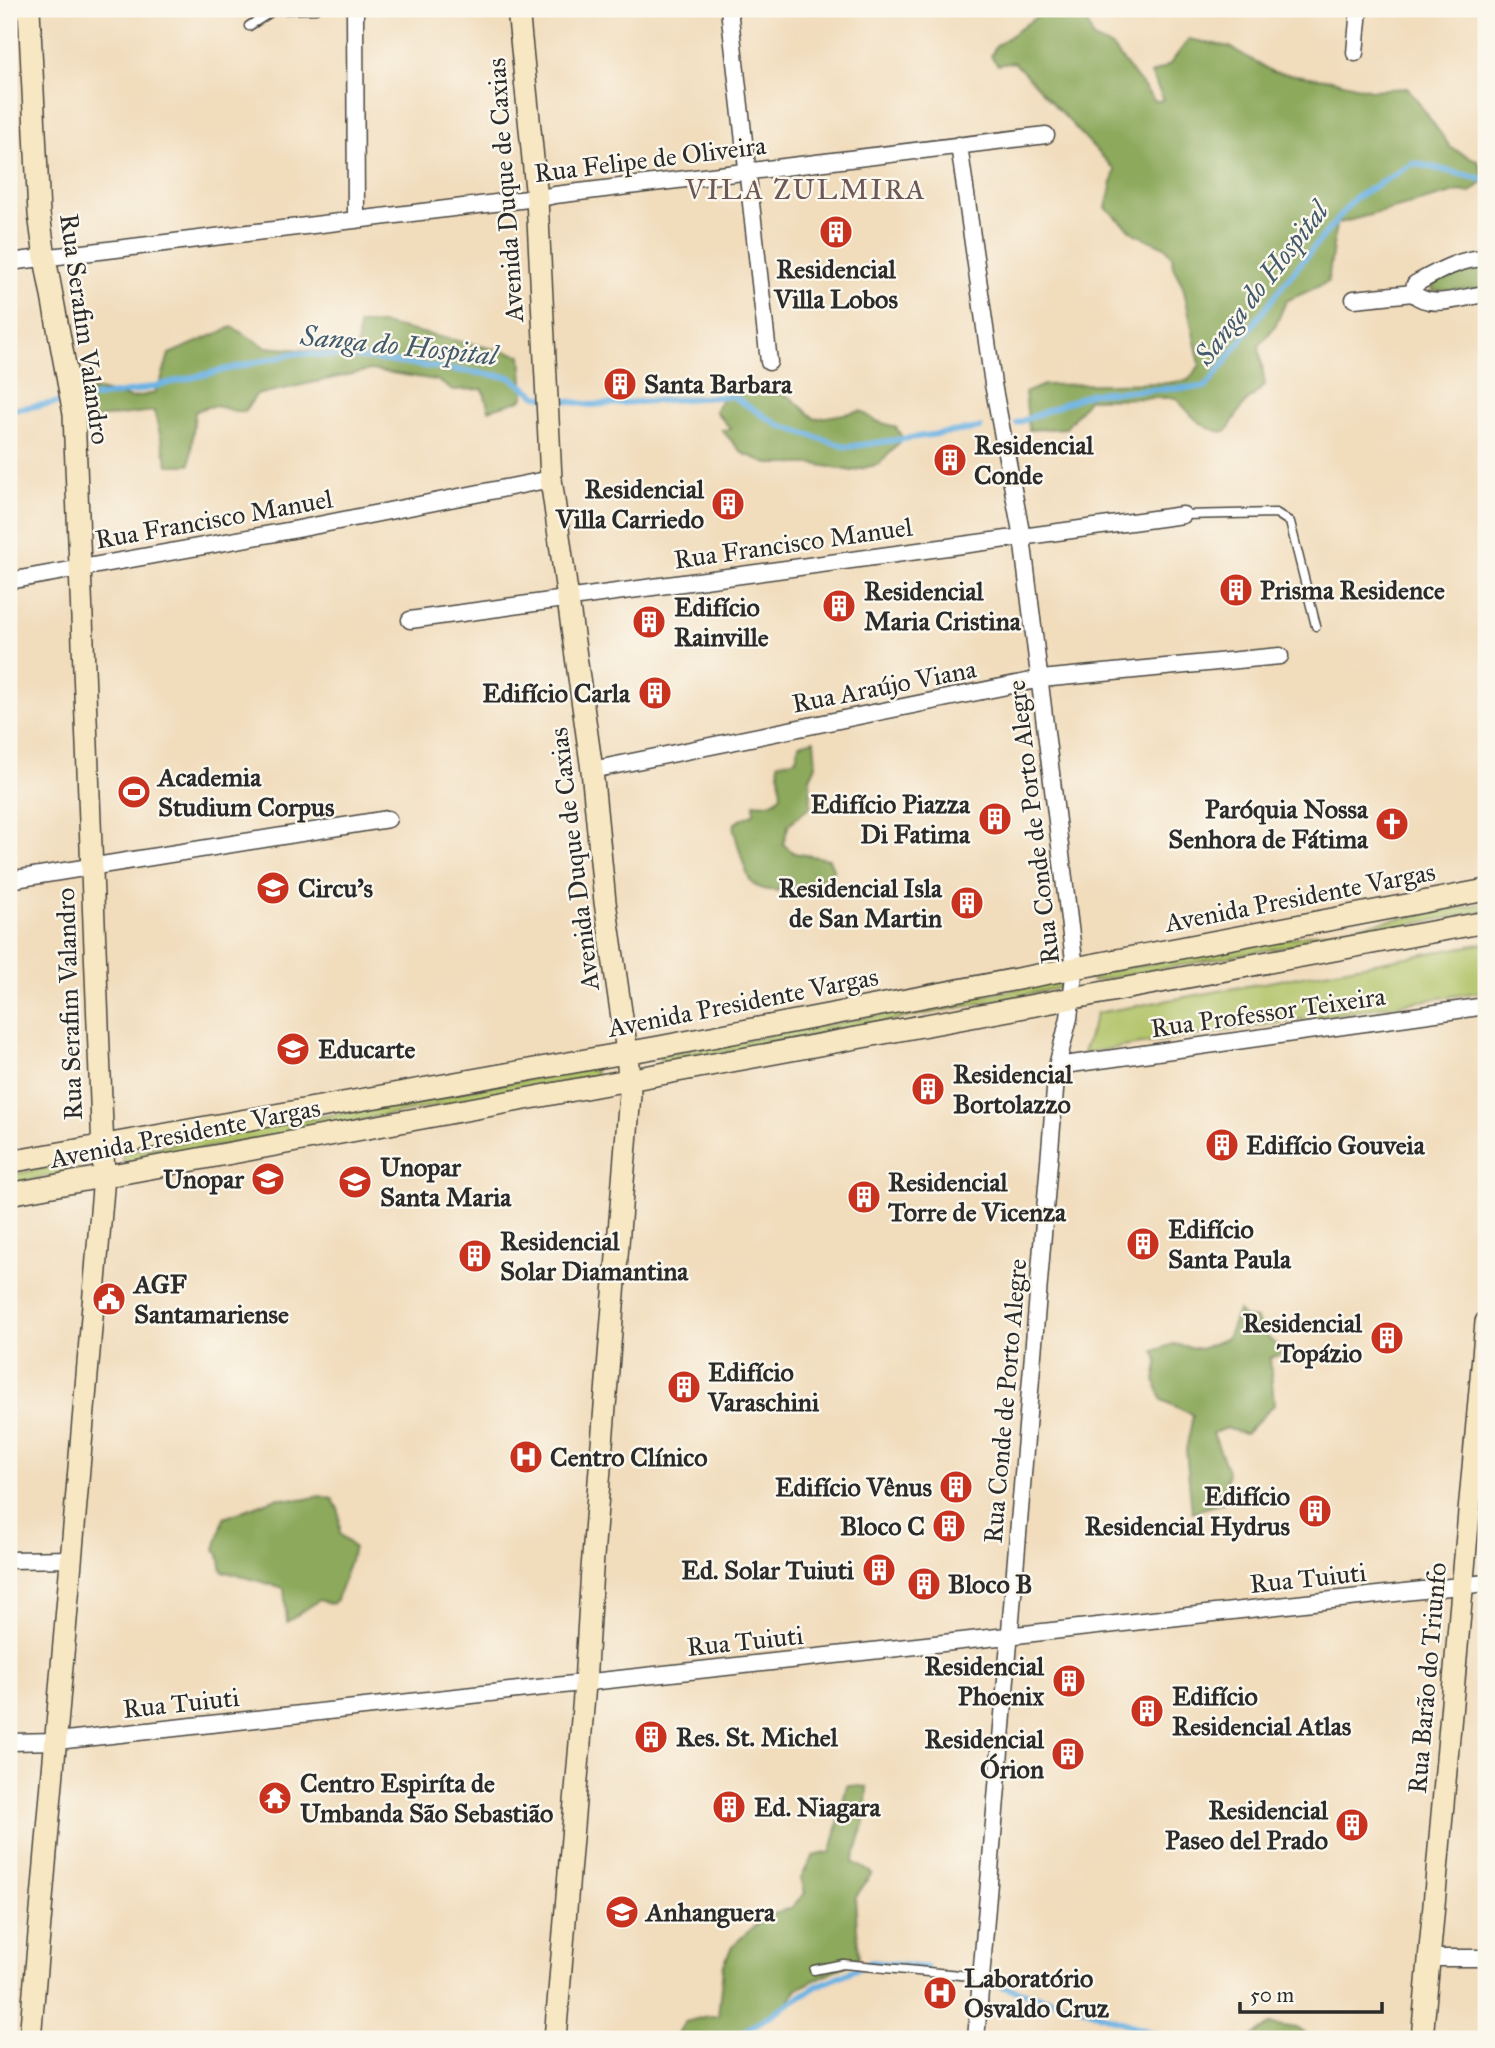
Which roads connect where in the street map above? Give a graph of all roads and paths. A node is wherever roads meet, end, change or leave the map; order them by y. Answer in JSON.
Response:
{"nodes":[{"id":1,"x":29,"y":9,"type":"edge"},
{"id":2,"x":316,"y":9,"type":"edge"},
{"id":3,"x":355,"y":9,"type":"edge"},
{"id":4,"x":518,"y":9,"type":"edge"},
{"id":5,"x":729,"y":9,"type":"edge"},
{"id":6,"x":1359,"y":9,"type":"edge"},
{"id":7,"x":249,"y":26,"type":"dead end"},
{"id":8,"x":1355,"y":53,"type":"dead end"},
{"id":9,"x":1046,"y":135,"type":"dead end"},
{"id":10,"x":959,"y":145,"type":"junction"},
{"id":11,"x":747,"y":171,"type":"junction"},
{"id":12,"x":537,"y":200,"type":"junction"},
{"id":13,"x":356,"y":220,"type":"junction"},
{"id":14,"x":1486,"y":257,"type":"edge"},
{"id":15,"x":45,"y":258,"type":"junction"},
{"id":16,"x":9,"y":262,"type":"edge"},
{"id":17,"x":1413,"y":293,"type":"junction"},
{"id":18,"x":1486,"y":294,"type":"edge"},
{"id":19,"x":1354,"y":299,"type":"dead end"},
{"id":20,"x":769,"y":362,"type":"dead end"},
{"id":21,"x":551,"y":479,"type":"junction"},
{"id":22,"x":1183,"y":515,"type":"joint"},
{"id":23,"x":1022,"y":537,"type":"junction"},
{"id":24,"x":80,"y":568,"type":"junction"},
{"id":25,"x":9,"y":581,"type":"edge"},
{"id":26,"x":568,"y":598,"type":"junction"},
{"id":27,"x":410,"y":620,"type":"dead end"},
{"id":28,"x":1316,"y":625,"type":"dead end"},
{"id":29,"x":1280,"y":656,"type":"dead end"},
{"id":30,"x":1041,"y":679,"type":"junction"},
{"id":31,"x":593,"y":770,"type":"junction"},
{"id":32,"x":388,"y":819,"type":"dead end"},
{"id":33,"x":92,"y":866,"type":"junction"},
{"id":34,"x":9,"y":880,"type":"edge"},
{"id":35,"x":1486,"y":890,"type":"edge"},
{"id":36,"x":1486,"y":922,"type":"edge"},
{"id":37,"x":1075,"y":968,"type":"junction"},
{"id":38,"x":1071,"y":998,"type":"junction"},
{"id":39,"x":1486,"y":1006,"type":"edge"},
{"id":40,"x":627,"y":1052,"type":"junction"},
{"id":41,"x":1057,"y":1066,"type":"junction"},
{"id":42,"x":629,"y":1079,"type":"junction"},
{"id":43,"x":103,"y":1146,"type":"junction"},
{"id":44,"x":9,"y":1162,"type":"edge"},
{"id":45,"x":104,"y":1177,"type":"junction"},
{"id":46,"x":9,"y":1194,"type":"edge"},
{"id":47,"x":1486,"y":1322,"type":"edge"},
{"id":48,"x":72,"y":1559,"type":"junction"},
{"id":49,"x":9,"y":1560,"type":"edge"},
{"id":50,"x":1486,"y":1583,"type":"edge"},
{"id":51,"x":1463,"y":1586,"type":"junction"},
{"id":52,"x":1010,"y":1636,"type":"junction"},
{"id":53,"x":585,"y":1684,"type":"junction"},
{"id":54,"x":57,"y":1741,"type":"junction"},
{"id":55,"x":9,"y":1742,"type":"edge"},
{"id":56,"x":1430,"y":1958,"type":"junction"},
{"id":57,"x":1486,"y":1958,"type":"edge"},
{"id":58,"x":814,"y":1970,"type":"dead end"},
{"id":59,"x":981,"y":1977,"type":"junction"},
{"id":60,"x":30,"y":2039,"type":"edge"},
{"id":61,"x":555,"y":2039,"type":"edge"},
{"id":62,"x":976,"y":2039,"type":"edge"},
{"id":63,"x":1422,"y":2039,"type":"edge"}],
"edges":[{"from":1,"to":15,"type":"street","name":"Rua Serafim Valandro"},
{"from":2,"to":7,"type":"lane"},
{"from":3,"to":13,"type":"street"},
{"from":4,"to":12,"type":"street","name":"Avenida Duque de Caxias"},
{"from":5,"to":11,"type":"street"},
{"from":6,"to":8,"type":"street"},
{"from":9,"to":10,"type":"street","name":"Rua Felipe de Oliveira"},
{"from":10,"to":11,"type":"street","name":"Rua Felipe de Oliveira"},
{"from":10,"to":23,"type":"street","name":"Rua Conde de Porto Alegre"},
{"from":11,"to":12,"type":"street","name":"Rua Felipe de Oliveira"},
{"from":11,"to":20,"type":"street"},
{"from":12,"to":13,"type":"street","name":"Rua Felipe de Oliveira"},
{"from":12,"to":21,"type":"street","name":"Avenida Duque de Caxias"},
{"from":13,"to":15,"type":"street","name":"Rua Felipe de Oliveira"},
{"from":14,"to":17,"type":"street"},
{"from":15,"to":16,"type":"street","name":"Rua Felipe de Oliveira"},
{"from":15,"to":24,"type":"street","name":"Rua Serafim Valandro"},
{"from":17,"to":18,"type":"street"},
{"from":17,"to":19,"type":"street"},
{"from":21,"to":24,"type":"street","name":"Rua Francisco Manuel"},
{"from":21,"to":26,"type":"street","name":"Avenida Duque de Caxias"},
{"from":22,"to":23,"type":"street","name":"Rua Francisco Manuel"},
{"from":22,"to":28,"type":"lane"},
{"from":23,"to":26,"type":"street","name":"Rua Francisco Manuel"},
{"from":23,"to":30,"type":"street","name":"Rua Conde de Porto Alegre"},
{"from":24,"to":25,"type":"street","name":"Rua Francisco Manuel"},
{"from":24,"to":33,"type":"street","name":"Rua Serafim Valandro"},
{"from":26,"to":27,"type":"street","name":"Rua Francisco Manuel"},
{"from":26,"to":31,"type":"street","name":"Avenida Duque de Caxias"},
{"from":29,"to":30,"type":"street","name":"Rua Araújo Viana"},
{"from":30,"to":31,"type":"street","name":"Rua Araújo Viana"},
{"from":30,"to":37,"type":"street","name":"Rua Conde de Porto Alegre"},
{"from":31,"to":40,"type":"street","name":"Avenida Duque de Caxias"},
{"from":32,"to":33,"type":"street"},
{"from":33,"to":34,"type":"street"},
{"from":33,"to":43,"type":"street","name":"Rua Serafim Valandro"},
{"from":35,"to":37,"type":"street","name":"Avenida Presidente Vargas"},
{"from":36,"to":38,"type":"street","name":"Avenida Presidente Vargas"},
{"from":37,"to":38,"type":"street","name":"Rua Conde de Porto Alegre"},
{"from":37,"to":40,"type":"street","name":"Avenida Presidente Vargas"},
{"from":38,"to":41,"type":"street","name":"Rua Conde de Porto Alegre"},
{"from":38,"to":42,"type":"street","name":"Avenida Presidente Vargas"},
{"from":39,"to":41,"type":"street","name":"Rua Professor Teixeira"},
{"from":40,"to":42,"type":"street","name":"Avenida Duque de Caxias"},
{"from":40,"to":43,"type":"street","name":"Avenida Presidente Vargas"},
{"from":41,"to":52,"type":"street","name":"Rua Conde de Porto Alegre"},
{"from":42,"to":45,"type":"street","name":"Avenida Presidente Vargas"},
{"from":42,"to":53,"type":"street","name":"Avenida Duque de Caxias"},
{"from":43,"to":44,"type":"street","name":"Avenida Presidente Vargas"},
{"from":43,"to":45,"type":"street","name":"Rua Serafim Valandro"},
{"from":45,"to":46,"type":"street","name":"Avenida Presidente Vargas"},
{"from":45,"to":48,"type":"street","name":"Rua Serafim Valandro"},
{"from":47,"to":51,"type":"street","name":"Rua Barão do Triunfo"},
{"from":48,"to":49,"type":"street"},
{"from":48,"to":54,"type":"street","name":"Rua Serafim Valandro"},
{"from":50,"to":51,"type":"street","name":"Rua Tuiuti"},
{"from":51,"to":52,"type":"street","name":"Rua Tuiuti"},
{"from":51,"to":56,"type":"street","name":"Rua Barão do Triunfo"},
{"from":52,"to":53,"type":"street","name":"Rua Tuiuti"},
{"from":52,"to":59,"type":"street","name":"Rua Conde de Porto Alegre"},
{"from":53,"to":54,"type":"street","name":"Rua Tuiuti"},
{"from":53,"to":61,"type":"street","name":"Avenida Duque de Caxias"},
{"from":54,"to":55,"type":"street","name":"Rua Tuiuti"},
{"from":54,"to":60,"type":"street","name":"Rua Serafim Valandro"},
{"from":56,"to":57,"type":"street"},
{"from":56,"to":63,"type":"street","name":"Rua Barão do Triunfo"},
{"from":58,"to":59,"type":"lane"},
{"from":59,"to":62,"type":"street","name":"Rua Conde de Porto Alegre"}]}
